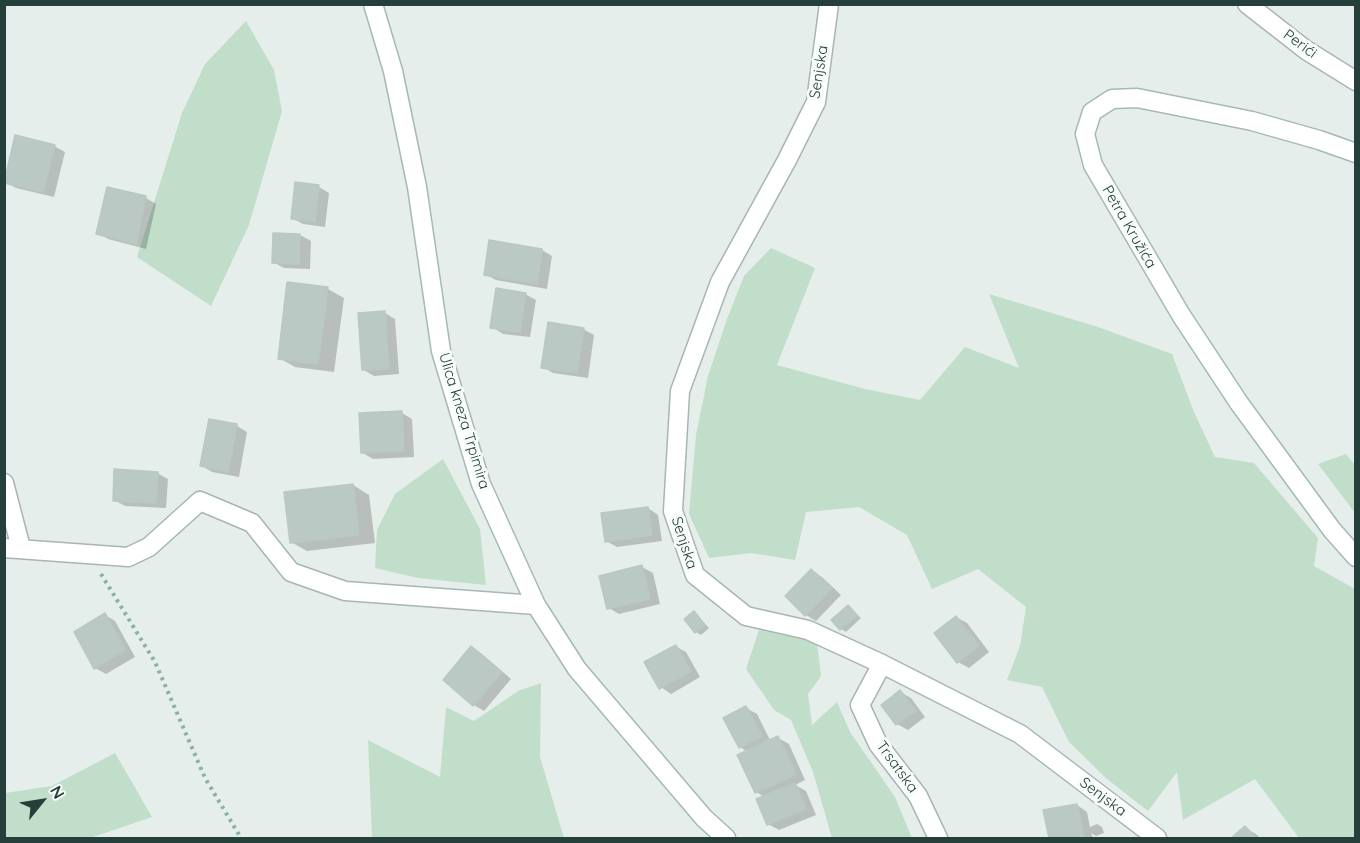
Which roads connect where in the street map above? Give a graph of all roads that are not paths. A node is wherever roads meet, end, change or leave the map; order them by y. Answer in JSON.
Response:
{"nodes":[{"id":1,"x":373,"y":4,"type":"edge"},
{"id":2,"x":829,"y":4,"type":"edge"},
{"id":3,"x":1247,"y":4,"type":"edge"},
{"id":4,"x":1356,"y":81,"type":"edge"},
{"id":5,"x":1356,"y":153,"type":"edge"},
{"id":6,"x":4,"y":483,"type":"edge"},
{"id":7,"x":13,"y":548,"type":"edge"},
{"id":8,"x":1356,"y":557,"type":"edge"},
{"id":9,"x":537,"y":605,"type":"junction"},
{"id":10,"x":882,"y":664,"type":"junction"},
{"id":11,"x":726,"y":838,"type":"edge"},
{"id":12,"x":938,"y":838,"type":"edge"},
{"id":13,"x":1157,"y":838,"type":"edge"}],
"edges":[{"from":1,"to":9,"type":"street","name":"Ulica kneza Trpimira"},
{"from":2,"to":10,"type":"street","name":"Senjska"},
{"from":3,"to":4,"type":"street","name":"Perići"},
{"from":5,"to":8,"type":"street","name":"Petra Kružića"},
{"from":6,"to":7,"type":"street"},
{"from":7,"to":9,"type":"street"},
{"from":9,"to":11,"type":"street","name":"Ulica kneza Trpimira"},
{"from":10,"to":12,"type":"street","name":"Trsatska"},
{"from":10,"to":13,"type":"street","name":"Senjska"}]}
